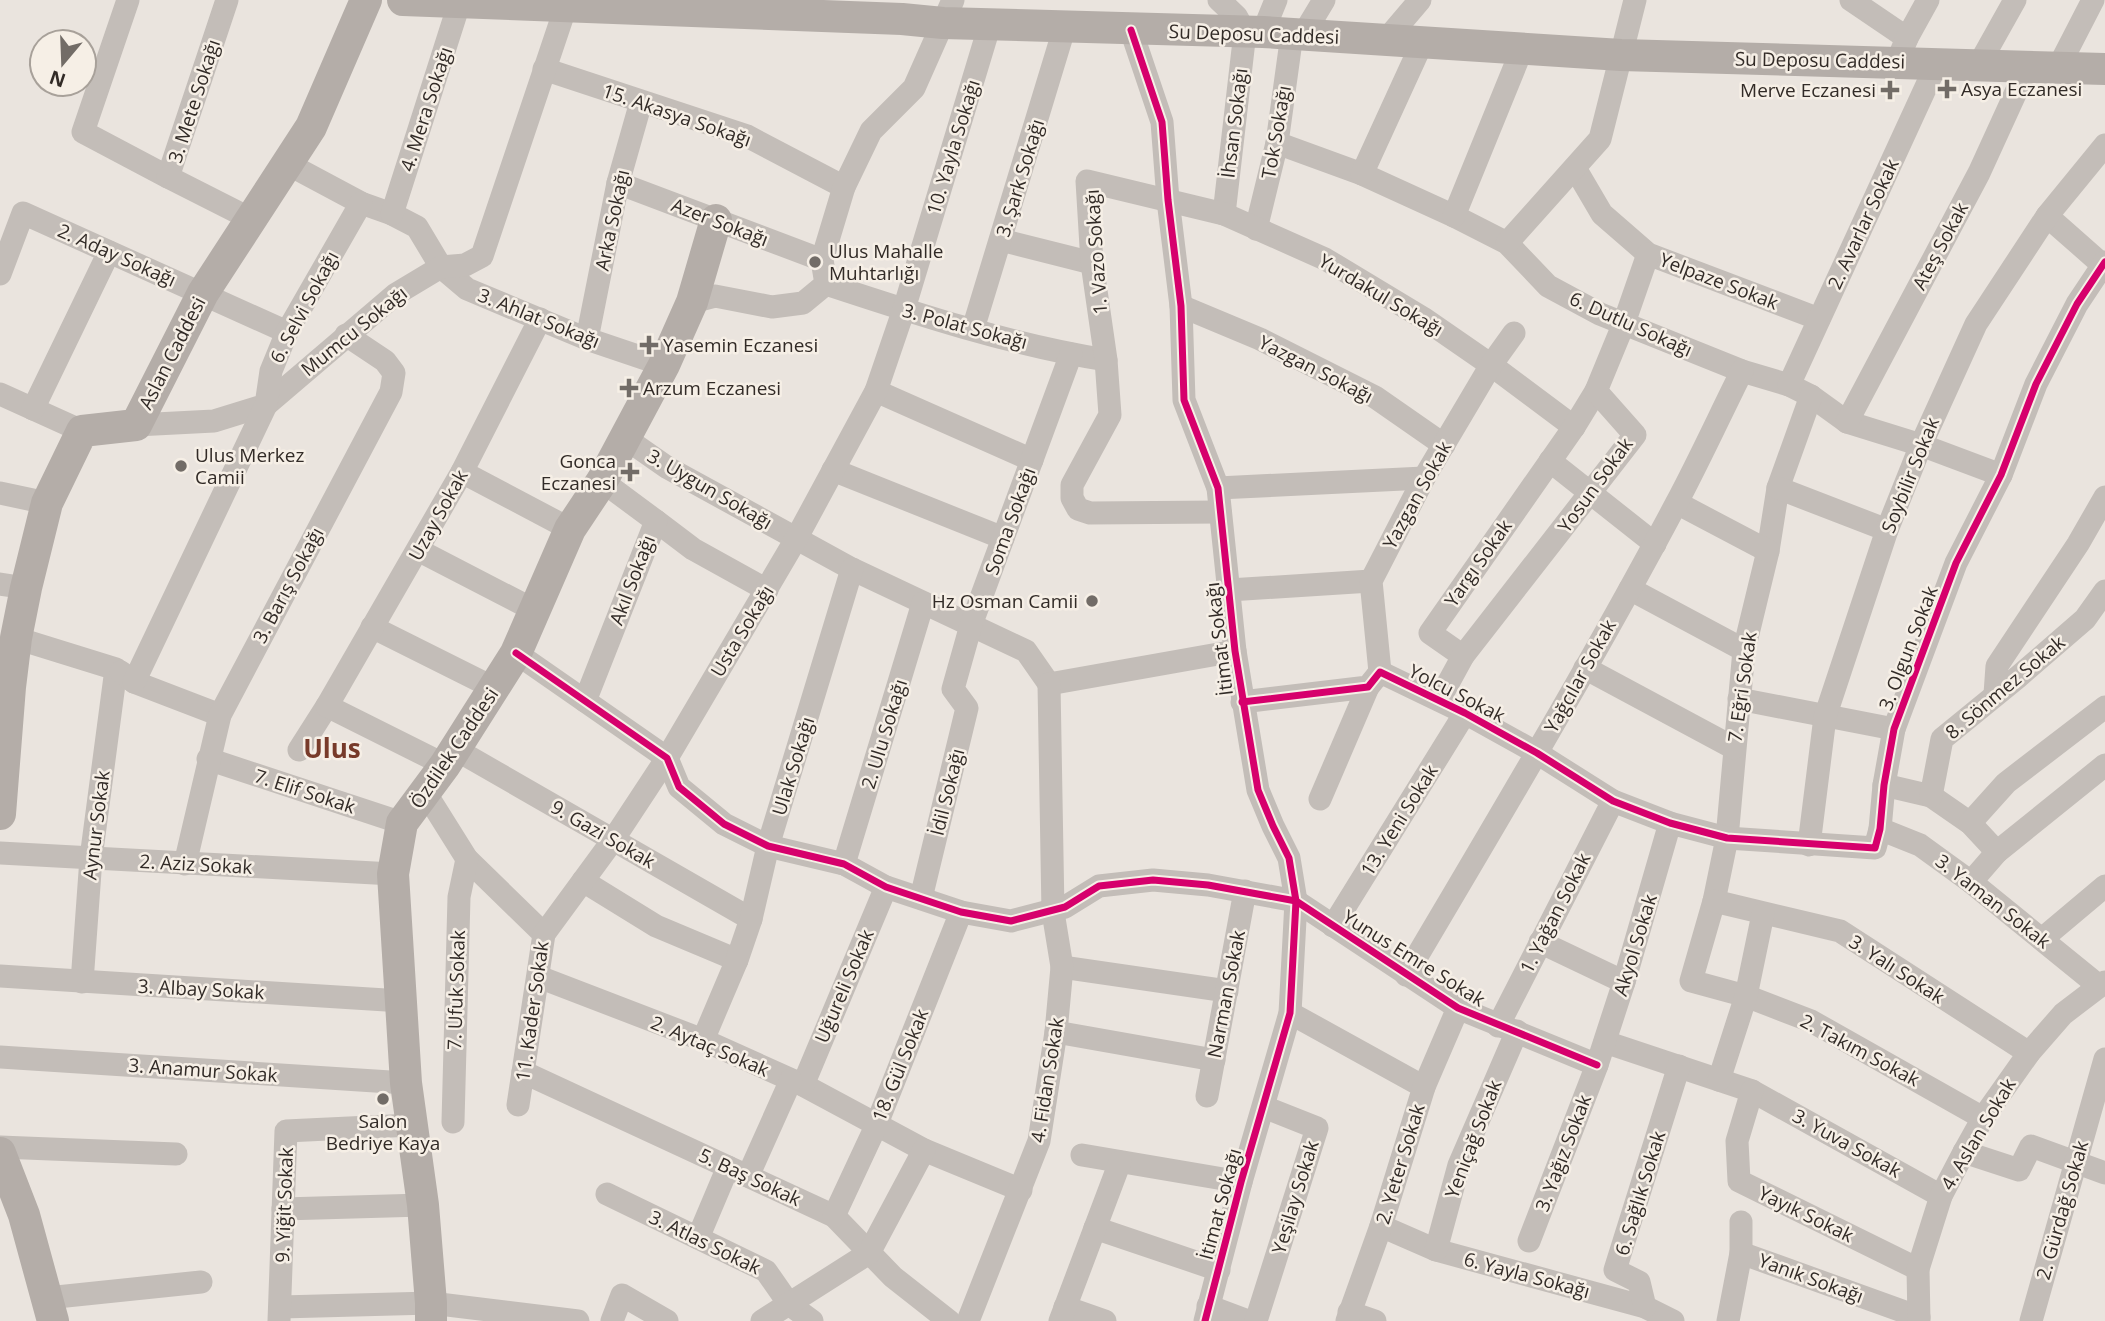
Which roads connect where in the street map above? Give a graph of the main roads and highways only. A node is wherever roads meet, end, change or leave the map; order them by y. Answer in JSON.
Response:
{"nodes":[{"id":1,"x":366,"y":0,"type":"edge"},
{"id":2,"x":403,"y":0,"type":"edge"},
{"id":3,"x":408,"y":0,"type":"edge"},
{"id":4,"x":500,"y":2,"type":"edge"},
{"id":5,"x":567,"y":3,"type":"edge"},
{"id":6,"x":656,"y":5,"type":"edge"},
{"id":7,"x":779,"y":7,"type":"edge"},
{"id":8,"x":899,"y":10,"type":"edge"},
{"id":9,"x":948,"y":11,"type":"edge"},
{"id":10,"x":2105,"y":69,"type":"edge"},
{"id":11,"x":716,"y":220,"type":"road end"},
{"id":12,"x":13,"y":586,"type":"edge"},
{"id":13,"x":5,"y":686,"type":"edge"},
{"id":14,"x":3,"y":742,"type":"edge"},
{"id":15,"x":0,"y":814,"type":"edge"},
{"id":16,"x":0,"y":1153,"type":"edge"},
{"id":17,"x":50,"y":1310,"type":"edge"},
{"id":18,"x":431,"y":1312,"type":"edge"}],
"edges":[{"from":1,"to":12,"type":"main road","name":"Aslan Caddesi"},
{"from":2,"to":3,"type":"main road","name":"Su Deposu Caddesi"},
{"from":3,"to":4,"type":"main road","name":"Su Deposu Caddesi"},
{"from":4,"to":5,"type":"main road","name":"Su Deposu Caddesi"},
{"from":5,"to":6,"type":"main road","name":"Su Deposu Caddesi"},
{"from":6,"to":7,"type":"main road","name":"Su Deposu Caddesi"},
{"from":7,"to":8,"type":"main road","name":"Su Deposu Caddesi"},
{"from":8,"to":9,"type":"main road","name":"Su Deposu Caddesi"},
{"from":9,"to":10,"type":"main road","name":"Su Deposu Caddesi"},
{"from":11,"to":18,"type":"main road","name":"Özdilek Caddesi"},
{"from":12,"to":13,"type":"main road"},
{"from":13,"to":14,"type":"main road"},
{"from":14,"to":15,"type":"main road"},
{"from":16,"to":17,"type":"main road"}]}
